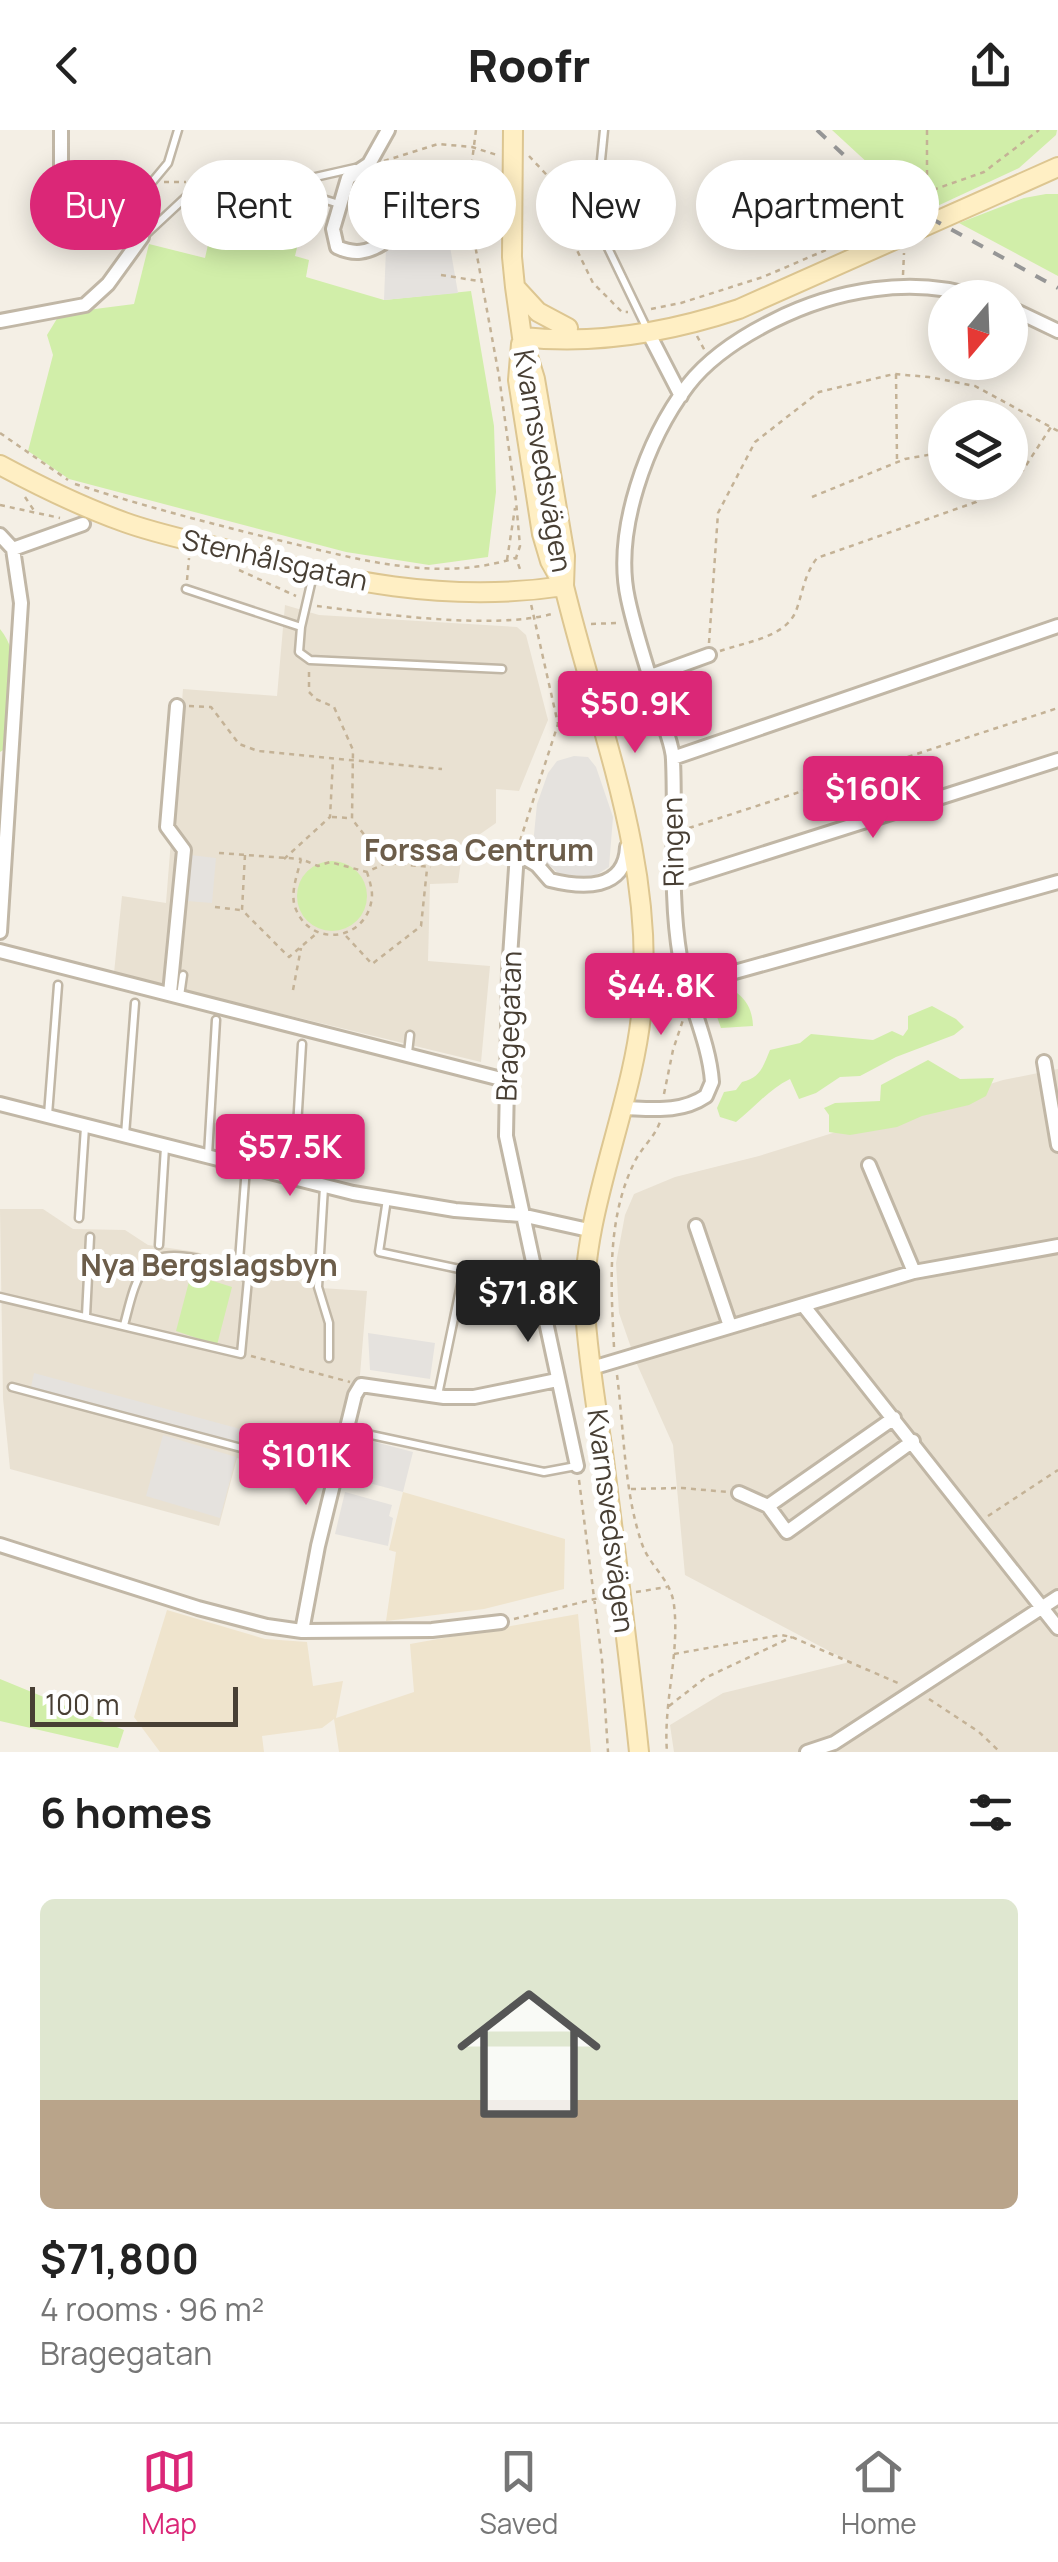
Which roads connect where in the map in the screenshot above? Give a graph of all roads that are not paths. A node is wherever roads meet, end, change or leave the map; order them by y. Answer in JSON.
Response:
{"nodes":[{"id":1,"x":61,"y":130,"type":"edge"},
{"id":2,"x":178,"y":130,"type":"edge"},
{"id":3,"x":388,"y":130,"type":"edge"},
{"id":4,"x":513,"y":130,"type":"edge"},
{"id":5,"x":604,"y":130,"type":"edge"},
{"id":6,"x":61,"y":160,"type":"edge"},
{"id":7,"x":370,"y":160,"type":"edge"},
{"id":8,"x":1058,"y":167,"type":"edge"},
{"id":9,"x":161,"y":172,"type":"edge"},
{"id":10,"x":348,"y":178,"type":"edge"},
{"id":11,"x":328,"y":200,"type":"edge"},
{"id":12,"x":181,"y":202,"type":"edge"},
{"id":13,"x":340,"y":204,"type":"junction"},
{"id":14,"x":161,"y":220,"type":"edge"},
{"id":15,"x":133,"y":250,"type":"edge"},
{"id":16,"x":373,"y":250,"type":"edge"},
{"id":17,"x":515,"y":288,"type":"junction"},
{"id":18,"x":928,"y":291,"type":"edge"},
{"id":19,"x":1028,"y":317,"type":"edge"},
{"id":20,"x":0,"y":321,"type":"edge"},
{"id":21,"x":1058,"y":331,"type":"edge"},
{"id":22,"x":648,"y":332,"type":"junction"},
{"id":23,"x":564,"y":335,"type":"junction"},
{"id":24,"x":522,"y":337,"type":"junction"},
{"id":25,"x":535,"y":380,"type":"junction"},
{"id":26,"x":681,"y":396,"type":"junction"},
{"id":27,"x":0,"y":464,"type":"edge"},
{"id":28,"x":83,"y":524,"type":"dead end"},
{"id":29,"x":0,"y":535,"type":"edge"},
{"id":30,"x":14,"y":549,"type":"junction"},
{"id":31,"x":313,"y":574,"type":"junction"},
{"id":32,"x":564,"y":586,"type":"junction"},
{"id":33,"x":186,"y":590,"type":"road end"},
{"id":34,"x":1058,"y":626,"type":"edge"},
{"id":35,"x":301,"y":627,"type":"junction"},
{"id":36,"x":708,"y":655,"type":"road end"},
{"id":37,"x":502,"y":669,"type":"dead end"},
{"id":38,"x":651,"y":676,"type":"junction"},
{"id":39,"x":177,"y":706,"type":"road end"},
{"id":40,"x":674,"y":758,"type":"junction"},
{"id":41,"x":1058,"y":760,"type":"edge"},
{"id":42,"x":624,"y":805,"type":"junction"},
{"id":43,"x":674,"y":882,"type":"junction"},
{"id":44,"x":1058,"y":882,"type":"edge"},
{"id":45,"x":0,"y":932,"type":"edge"},
{"id":46,"x":0,"y":951,"type":"edge"},
{"id":47,"x":183,"y":976,"type":"dead end"},
{"id":48,"x":58,"y":984,"type":"dead end"},
{"id":49,"x":690,"y":990,"type":"junction"},
{"id":50,"x":175,"y":994,"type":"junction"},
{"id":51,"x":135,"y":1003,"type":"dead end"},
{"id":52,"x":216,"y":1020,"type":"dead end"},
{"id":53,"x":410,"y":1035,"type":"dead end"},
{"id":54,"x":302,"y":1044,"type":"dead end"},
{"id":55,"x":408,"y":1054,"type":"junction"},
{"id":56,"x":1044,"y":1062,"type":"dead end"},
{"id":57,"x":505,"y":1080,"type":"junction"},
{"id":58,"x":0,"y":1104,"type":"edge"},
{"id":59,"x":624,"y":1108,"type":"junction"},
{"id":60,"x":48,"y":1116,"type":"junction"},
{"id":61,"x":85,"y":1126,"type":"junction"},
{"id":62,"x":125,"y":1136,"type":"junction"},
{"id":63,"x":1058,"y":1144,"type":"edge"},
{"id":64,"x":165,"y":1146,"type":"junction"},
{"id":65,"x":208,"y":1156,"type":"junction"},
{"id":66,"x":869,"y":1165,"type":"dead end"},
{"id":67,"x":246,"y":1166,"type":"junction"},
{"id":68,"x":294,"y":1178,"type":"junction"},
{"id":69,"x":324,"y":1185,"type":"junction"},
{"id":70,"x":387,"y":1199,"type":"junction"},
{"id":71,"x":522,"y":1215,"type":"junction"},
{"id":72,"x":79,"y":1218,"type":"dead end"},
{"id":73,"x":696,"y":1226,"type":"dead end"},
{"id":74,"x":593,"y":1232,"type":"junction"},
{"id":75,"x":90,"y":1237,"type":"dead end"},
{"id":76,"x":158,"y":1244,"type":"dead end"},
{"id":77,"x":1058,"y":1246,"type":"edge"},
{"id":78,"x":240,"y":1261,"type":"dead end"},
{"id":79,"x":914,"y":1272,"type":"junction"},
{"id":80,"x":0,"y":1297,"type":"edge"},
{"id":81,"x":803,"y":1305,"type":"junction"},
{"id":82,"x":86,"y":1316,"type":"junction"},
{"id":83,"x":124,"y":1325,"type":"junction"},
{"id":84,"x":730,"y":1326,"type":"junction"},
{"id":85,"x":329,"y":1358,"type":"dead end"},
{"id":86,"x":592,"y":1368,"type":"junction"},
{"id":87,"x":557,"y":1380,"type":"junction"},
{"id":88,"x":12,"y":1387,"type":"dead end"},
{"id":89,"x":438,"y":1396,"type":"junction"},
{"id":90,"x":894,"y":1418,"type":"junction"},
{"id":91,"x":346,"y":1430,"type":"junction"},
{"id":92,"x":913,"y":1442,"type":"junction"},
{"id":93,"x":577,"y":1466,"type":"joint"},
{"id":94,"x":336,"y":1473,"type":"junction"},
{"id":95,"x":739,"y":1493,"type":"road end"},
{"id":96,"x":768,"y":1506,"type":"junction"},
{"id":97,"x":0,"y":1545,"type":"edge"},
{"id":98,"x":1058,"y":1596,"type":"edge"},
{"id":99,"x":1041,"y":1607,"type":"junction"},
{"id":100,"x":502,"y":1622,"type":"road end"},
{"id":101,"x":1058,"y":1628,"type":"edge"},
{"id":102,"x":302,"y":1631,"type":"junction"},
{"id":103,"x":839,"y":1748,"type":"edge"},
{"id":104,"x":638,"y":1752,"type":"edge"},
{"id":105,"x":807,"y":1752,"type":"edge"}],
"edges":[{"from":1,"to":6,"type":"street"},
{"from":2,"to":9,"type":"lane"},
{"from":3,"to":7,"type":"street"},
{"from":4,"to":17,"type":"street","name":"Kvarnsvedsvägen"},
{"from":5,"to":22,"type":"lane"},
{"from":8,"to":22,"type":"street"},
{"from":10,"to":13,"type":"street"},
{"from":11,"to":13,"type":"lane"},
{"from":12,"to":14,"type":"lane"},
{"from":13,"to":16,"type":"street"},
{"from":15,"to":20,"type":"street"},
{"from":17,"to":23,"type":"street"},
{"from":17,"to":24,"type":"street","name":"Kvarnsvedsvägen"},
{"from":18,"to":26,"type":"street","name":"Ringen"},
{"from":19,"to":21,"type":"street"},
{"from":22,"to":23,"type":"street"},
{"from":22,"to":26,"type":"street"},
{"from":23,"to":24,"type":"street"},
{"from":23,"to":25,"type":"street"},
{"from":24,"to":25,"type":"street","name":"Kvarnsvedsvägen"},
{"from":24,"to":32,"type":"street","name":"Kvarnsvedsvägen"},
{"from":25,"to":32,"type":"street","name":"Kvarnsvedsvägen"},
{"from":26,"to":38,"type":"street","name":"Ringen"},
{"from":27,"to":31,"type":"street","name":"Stenhålsgatan"},
{"from":28,"to":30,"type":"street"},
{"from":29,"to":30,"type":"street"},
{"from":30,"to":45,"type":"street"},
{"from":31,"to":32,"type":"street","name":"Stenhålsgatan"},
{"from":31,"to":35,"type":"lane"},
{"from":32,"to":42,"type":"street","name":"Kvarnsvedsvägen"},
{"from":33,"to":35,"type":"lane"},
{"from":34,"to":40,"type":"street"},
{"from":35,"to":37,"type":"lane"},
{"from":36,"to":38,"type":"street"},
{"from":38,"to":40,"type":"street","name":"Ringen"},
{"from":39,"to":50,"type":"street"},
{"from":40,"to":43,"type":"street","name":"Ringen"},
{"from":41,"to":43,"type":"street"},
{"from":42,"to":57,"type":"street","name":"Bragegatan"},
{"from":42,"to":59,"type":"street","name":"Kvarnsvedsvägen"},
{"from":43,"to":49,"type":"street","name":"Ringen"},
{"from":44,"to":49,"type":"street"},
{"from":46,"to":50,"type":"street"},
{"from":47,"to":50,"type":"lane"},
{"from":48,"to":60,"type":"lane"},
{"from":49,"to":59,"type":"street","name":"Ringen"},
{"from":50,"to":55,"type":"street"},
{"from":51,"to":62,"type":"lane"},
{"from":52,"to":65,"type":"lane"},
{"from":53,"to":55,"type":"lane"},
{"from":54,"to":68,"type":"lane"},
{"from":55,"to":57,"type":"street"},
{"from":56,"to":63,"type":"street"},
{"from":57,"to":71,"type":"street","name":"Bragegatan"},
{"from":58,"to":60,"type":"street"},
{"from":59,"to":74,"type":"street","name":"Kvarnsvedsvägen"},
{"from":60,"to":61,"type":"street"},
{"from":61,"to":62,"type":"street"},
{"from":61,"to":72,"type":"lane"},
{"from":62,"to":64,"type":"street"},
{"from":64,"to":65,"type":"street"},
{"from":64,"to":76,"type":"lane"},
{"from":65,"to":67,"type":"street"},
{"from":66,"to":79,"type":"street"},
{"from":67,"to":68,"type":"street"},
{"from":67,"to":78,"type":"lane"},
{"from":68,"to":69,"type":"street"},
{"from":69,"to":70,"type":"street"},
{"from":69,"to":85,"type":"lane"},
{"from":70,"to":71,"type":"street"},
{"from":70,"to":89,"type":"lane"},
{"from":71,"to":74,"type":"street"},
{"from":71,"to":87,"type":"street","name":"Bragegatan"},
{"from":73,"to":84,"type":"street"},
{"from":74,"to":86,"type":"street","name":"Kvarnsvedsvägen"},
{"from":75,"to":82,"type":"lane"},
{"from":77,"to":79,"type":"street"},
{"from":79,"to":81,"type":"street"},
{"from":80,"to":82,"type":"lane"},
{"from":81,"to":84,"type":"street"},
{"from":81,"to":90,"type":"street"},
{"from":82,"to":83,"type":"lane"},
{"from":83,"to":83,"type":"lane"},
{"from":84,"to":86,"type":"street"},
{"from":86,"to":104,"type":"street","name":"Kvarnsvedsvägen"},
{"from":87,"to":89,"type":"street"},
{"from":87,"to":93,"type":"street","name":"Bragegatan"},
{"from":88,"to":94,"type":"lane"},
{"from":89,"to":91,"type":"street"},
{"from":90,"to":92,"type":"street"},
{"from":90,"to":96,"type":"street"},
{"from":91,"to":93,"type":"lane"},
{"from":91,"to":94,"type":"street"},
{"from":92,"to":96,"type":"street"},
{"from":92,"to":99,"type":"street"},
{"from":94,"to":102,"type":"street"},
{"from":95,"to":96,"type":"street"},
{"from":97,"to":102,"type":"street"},
{"from":98,"to":99,"type":"street"},
{"from":99,"to":101,"type":"street"},
{"from":99,"to":103,"type":"street"},
{"from":100,"to":102,"type":"street"},
{"from":103,"to":105,"type":"street"}]}
